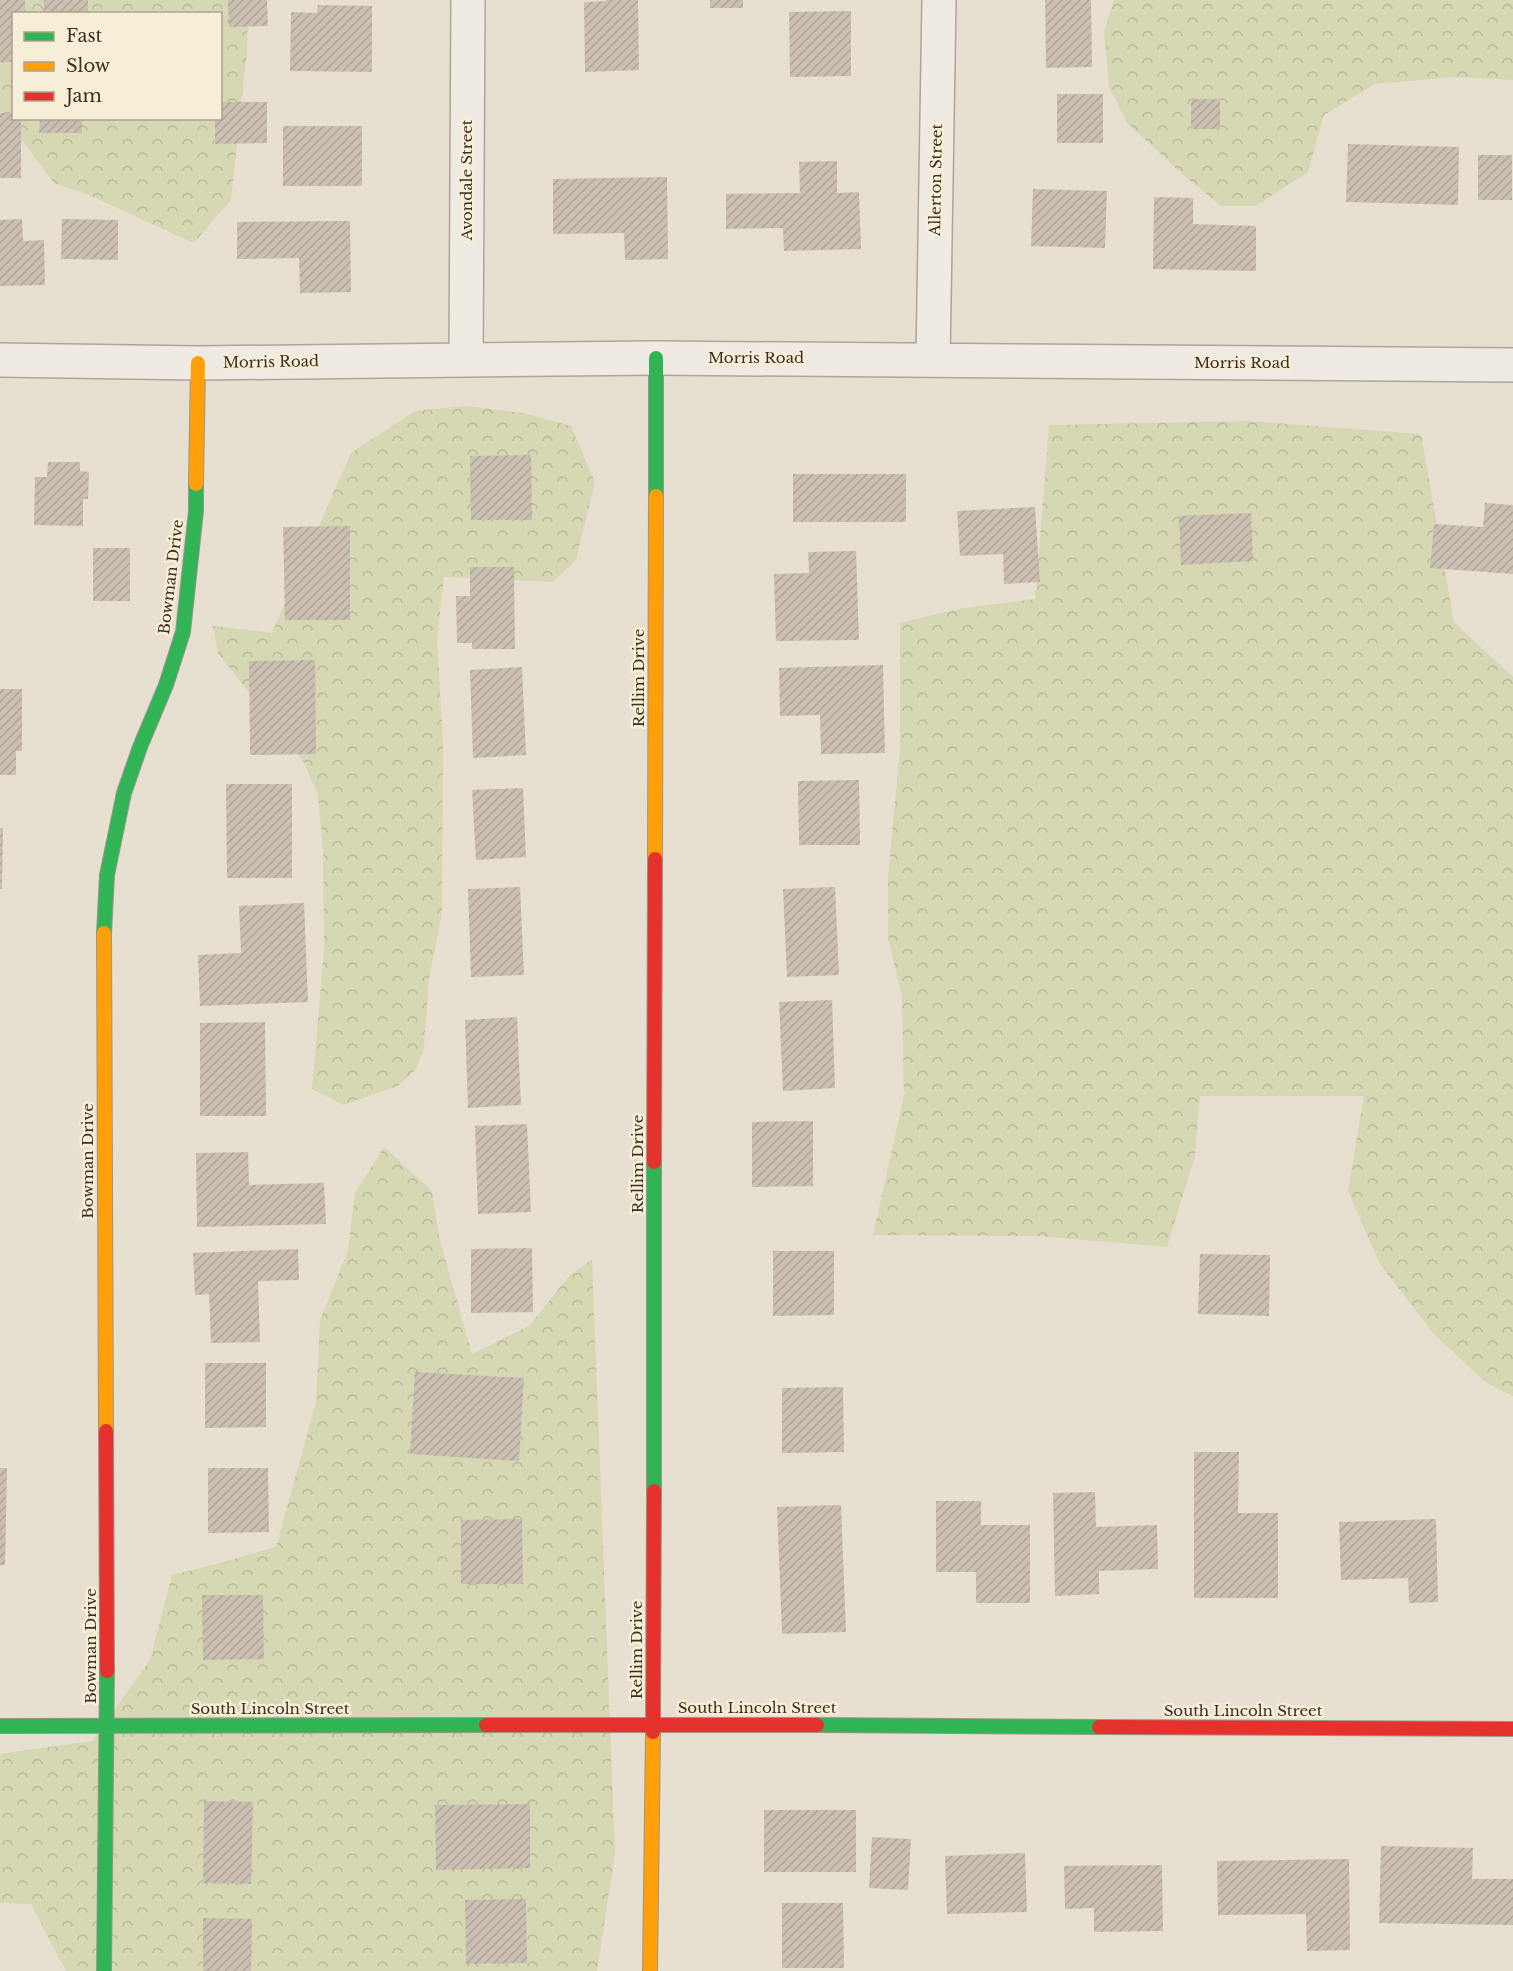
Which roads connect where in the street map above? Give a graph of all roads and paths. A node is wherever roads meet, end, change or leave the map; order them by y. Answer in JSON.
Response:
{"nodes":[{"id":1,"x":468,"y":0,"type":"edge"},
{"id":2,"x":939,"y":0,"type":"edge"},
{"id":3,"x":656,"y":358,"type":"junction"},
{"id":4,"x":0,"y":360,"type":"edge"},
{"id":5,"x":466,"y":360,"type":"junction"},
{"id":6,"x":933,"y":360,"type":"junction"},
{"id":7,"x":198,"y":363,"type":"junction"},
{"id":8,"x":1513,"y":365,"type":"edge"},
{"id":9,"x":653,"y":1724,"type":"junction"},
{"id":10,"x":0,"y":1726,"type":"edge"},
{"id":11,"x":107,"y":1726,"type":"junction"},
{"id":12,"x":1513,"y":1729,"type":"edge"},
{"id":13,"x":104,"y":1971,"type":"edge"},
{"id":14,"x":650,"y":1971,"type":"edge"}],
"edges":[{"from":1,"to":5,"type":"street","name":"Avondale Street"},
{"from":2,"to":6,"type":"street","name":"Allerton Street"},
{"from":3,"to":5,"type":"street","name":"Morris Road"},
{"from":3,"to":6,"type":"street","name":"Morris Road"},
{"from":3,"to":9,"type":"street","name":"Rellim Drive"},
{"from":4,"to":7,"type":"street","name":"Morris Road"},
{"from":5,"to":7,"type":"street","name":"Morris Road"},
{"from":6,"to":8,"type":"street","name":"Morris Road"},
{"from":7,"to":11,"type":"street","name":"Bowman Drive"},
{"from":9,"to":11,"type":"street","name":"South Lincoln Street"},
{"from":9,"to":12,"type":"street","name":"South Lincoln Street"},
{"from":9,"to":14,"type":"street","name":"Rellim Drive"},
{"from":10,"to":11,"type":"street","name":"South Lincoln Street"},
{"from":11,"to":13,"type":"street","name":"Bowman Drive"}]}
